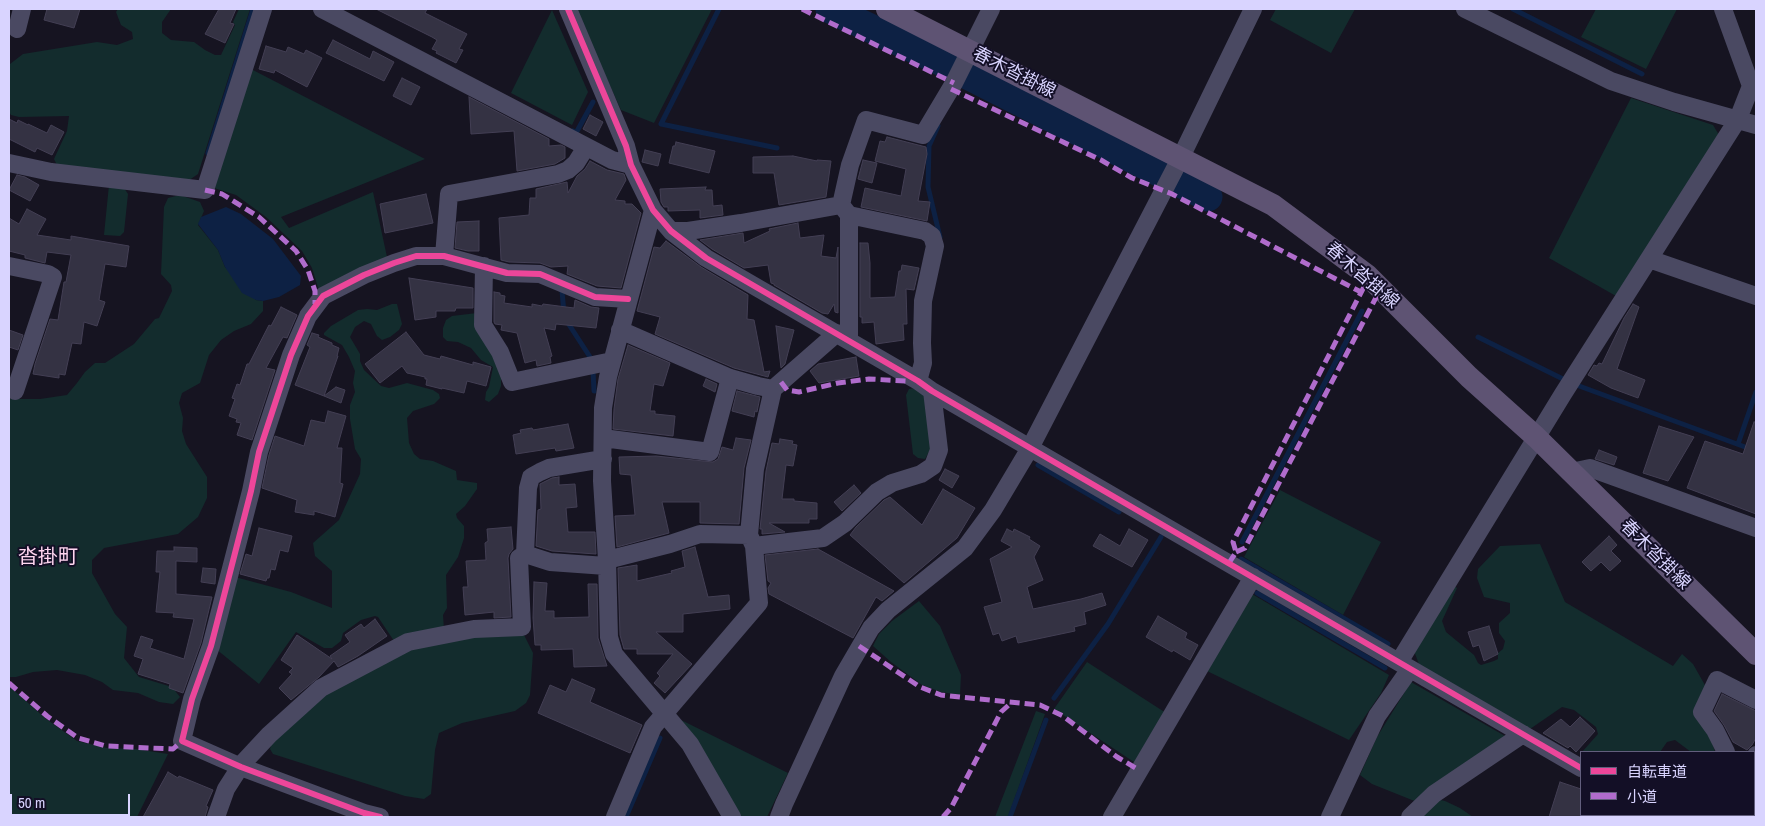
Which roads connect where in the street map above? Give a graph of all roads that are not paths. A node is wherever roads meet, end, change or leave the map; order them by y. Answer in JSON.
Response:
{"nodes":[{"id":1,"x":22,"y":9,"type":"edge"},
{"id":2,"x":263,"y":9,"type":"edge"},
{"id":3,"x":322,"y":9,"type":"edge"},
{"id":4,"x":568,"y":9,"type":"edge"},
{"id":5,"x":887,"y":9,"type":"edge"},
{"id":6,"x":991,"y":9,"type":"edge"},
{"id":7,"x":1253,"y":9,"type":"edge"},
{"id":8,"x":1465,"y":9,"type":"edge"},
{"id":9,"x":1723,"y":9,"type":"edge"},
{"id":10,"x":17,"y":29,"type":"dead end"},
{"id":11,"x":970,"y":51,"type":"junction"},
{"id":12,"x":1738,"y":119,"type":"junction"},
{"id":13,"x":1756,"y":126,"type":"edge"},
{"id":14,"x":586,"y":147,"type":"junction"},
{"id":15,"x":1181,"y":157,"type":"junction"},
{"id":16,"x":9,"y":163,"type":"edge"},
{"id":17,"x":631,"y":165,"type":"junction"},
{"id":18,"x":653,"y":210,"type":"junction"},
{"id":19,"x":845,"y":210,"type":"junction"},
{"id":20,"x":672,"y":231,"type":"junction"},
{"id":21,"x":444,"y":256,"type":"junction"},
{"id":22,"x":1649,"y":259,"type":"junction"},
{"id":23,"x":9,"y":266,"type":"edge"},
{"id":24,"x":484,"y":266,"type":"junction"},
{"id":25,"x":1756,"y":296,"type":"edge"},
{"id":26,"x":628,"y":300,"type":"junction"},
{"id":27,"x":620,"y":330,"type":"junction"},
{"id":28,"x":843,"y":337,"type":"junction"},
{"id":29,"x":612,"y":362,"type":"junction"},
{"id":30,"x":730,"y":378,"type":"junction"},
{"id":31,"x":925,"y":386,"type":"junction"},
{"id":32,"x":773,"y":389,"type":"junction"},
{"id":33,"x":15,"y":391,"type":"dead end"},
{"id":34,"x":1536,"y":437,"type":"junction"},
{"id":35,"x":603,"y":438,"type":"junction"},
{"id":36,"x":1030,"y":448,"type":"junction"},
{"id":37,"x":602,"y":459,"type":"junction"},
{"id":38,"x":1571,"y":472,"type":"junction"},
{"id":39,"x":1756,"y":528,"type":"edge"},
{"id":40,"x":752,"y":540,"type":"junction"},
{"id":41,"x":525,"y":554,"type":"junction"},
{"id":42,"x":607,"y":563,"type":"junction"},
{"id":43,"x":1253,"y":577,"type":"junction"},
{"id":44,"x":1756,"y":654,"type":"edge"},
{"id":45,"x":1404,"y":665,"type":"junction"},
{"id":46,"x":1753,"y":694,"type":"edge"},
{"id":47,"x":664,"y":715,"type":"junction"},
{"id":48,"x":1523,"y":734,"type":"junction"},
{"id":49,"x":1726,"y":751,"type":"edge"},
{"id":50,"x":241,"y":767,"type":"junction"},
{"id":51,"x":1580,"y":767,"type":"edge"},
{"id":52,"x":216,"y":817,"type":"edge"},
{"id":53,"x":380,"y":817,"type":"edge"},
{"id":54,"x":615,"y":817,"type":"edge"},
{"id":55,"x":732,"y":817,"type":"edge"},
{"id":56,"x":779,"y":817,"type":"edge"},
{"id":57,"x":1112,"y":817,"type":"edge"},
{"id":58,"x":1330,"y":817,"type":"edge"},
{"id":59,"x":1410,"y":817,"type":"edge"}],
"edges":[{"from":1,"to":10,"type":"street"},
{"from":2,"to":16,"type":"street"},
{"from":3,"to":14,"type":"street"},
{"from":4,"to":17,"type":"street"},
{"from":5,"to":11,"type":"main road","name":"春木沓掛線"},
{"from":6,"to":11,"type":"street"},
{"from":7,"to":15,"type":"street"},
{"from":8,"to":12,"type":"street"},
{"from":9,"to":12,"type":"street"},
{"from":11,"to":15,"type":"main road","name":"春木沓掛線"},
{"from":11,"to":19,"type":"street"},
{"from":12,"to":13,"type":"street"},
{"from":12,"to":22,"type":"street"},
{"from":14,"to":17,"type":"street"},
{"from":14,"to":21,"type":"street"},
{"from":15,"to":34,"type":"main road","name":"春木沓掛線"},
{"from":15,"to":36,"type":"street"},
{"from":17,"to":18,"type":"street"},
{"from":18,"to":20,"type":"street"},
{"from":18,"to":26,"type":"street"},
{"from":19,"to":20,"type":"street"},
{"from":19,"to":28,"type":"street"},
{"from":19,"to":31,"type":"street"},
{"from":20,"to":28,"type":"street"},
{"from":21,"to":24,"type":"street"},
{"from":21,"to":50,"type":"street"},
{"from":22,"to":25,"type":"street"},
{"from":22,"to":34,"type":"street"},
{"from":23,"to":33,"type":"street"},
{"from":24,"to":26,"type":"street"},
{"from":24,"to":29,"type":"street"},
{"from":26,"to":27,"type":"street"},
{"from":27,"to":29,"type":"street"},
{"from":27,"to":30,"type":"street"},
{"from":28,"to":31,"type":"street"},
{"from":28,"to":32,"type":"street"},
{"from":29,"to":35,"type":"street"},
{"from":30,"to":32,"type":"street"},
{"from":30,"to":35,"type":"street"},
{"from":31,"to":36,"type":"street"},
{"from":31,"to":40,"type":"street"},
{"from":32,"to":40,"type":"street"},
{"from":34,"to":38,"type":"main road","name":"春木沓掛線"},
{"from":34,"to":45,"type":"street"},
{"from":35,"to":37,"type":"street"},
{"from":36,"to":43,"type":"street"},
{"from":36,"to":56,"type":"street"},
{"from":37,"to":41,"type":"street"},
{"from":37,"to":42,"type":"street"},
{"from":38,"to":39,"type":"street"},
{"from":38,"to":44,"type":"main road","name":"春木沓掛線"},
{"from":40,"to":42,"type":"street"},
{"from":40,"to":47,"type":"street"},
{"from":41,"to":42,"type":"street"},
{"from":41,"to":50,"type":"street"},
{"from":42,"to":47,"type":"street"},
{"from":43,"to":45,"type":"street"},
{"from":43,"to":57,"type":"street"},
{"from":45,"to":48,"type":"street"},
{"from":45,"to":58,"type":"street"},
{"from":46,"to":49,"type":"street"},
{"from":47,"to":54,"type":"street"},
{"from":47,"to":55,"type":"street"},
{"from":48,"to":51,"type":"street"},
{"from":48,"to":59,"type":"street"},
{"from":50,"to":52,"type":"street"},
{"from":50,"to":53,"type":"street"}]}
